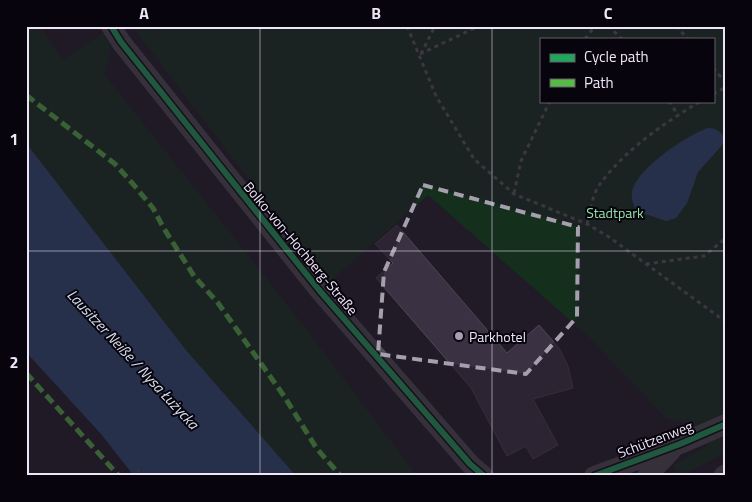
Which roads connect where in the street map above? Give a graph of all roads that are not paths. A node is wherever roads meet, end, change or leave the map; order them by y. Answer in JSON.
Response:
{"nodes":[{"id":1,"x":111,"y":26,"type":"edge"},
{"id":2,"x":726,"y":424,"type":"edge"},
{"id":3,"x":680,"y":444,"type":"junction"},
{"id":4,"x":484,"y":476,"type":"edge"},
{"id":5,"x":594,"y":476,"type":"edge"},
{"id":6,"x":647,"y":476,"type":"edge"}],
"edges":[{"from":1,"to":4,"type":"street","name":"Bolko-von-Hochberg-Straße"},
{"from":2,"to":3,"type":"street","name":"Schützenweg"},
{"from":3,"to":5,"type":"street","name":"Schützenweg"},
{"from":3,"to":6,"type":"street","name":"Schützenweg"}]}
